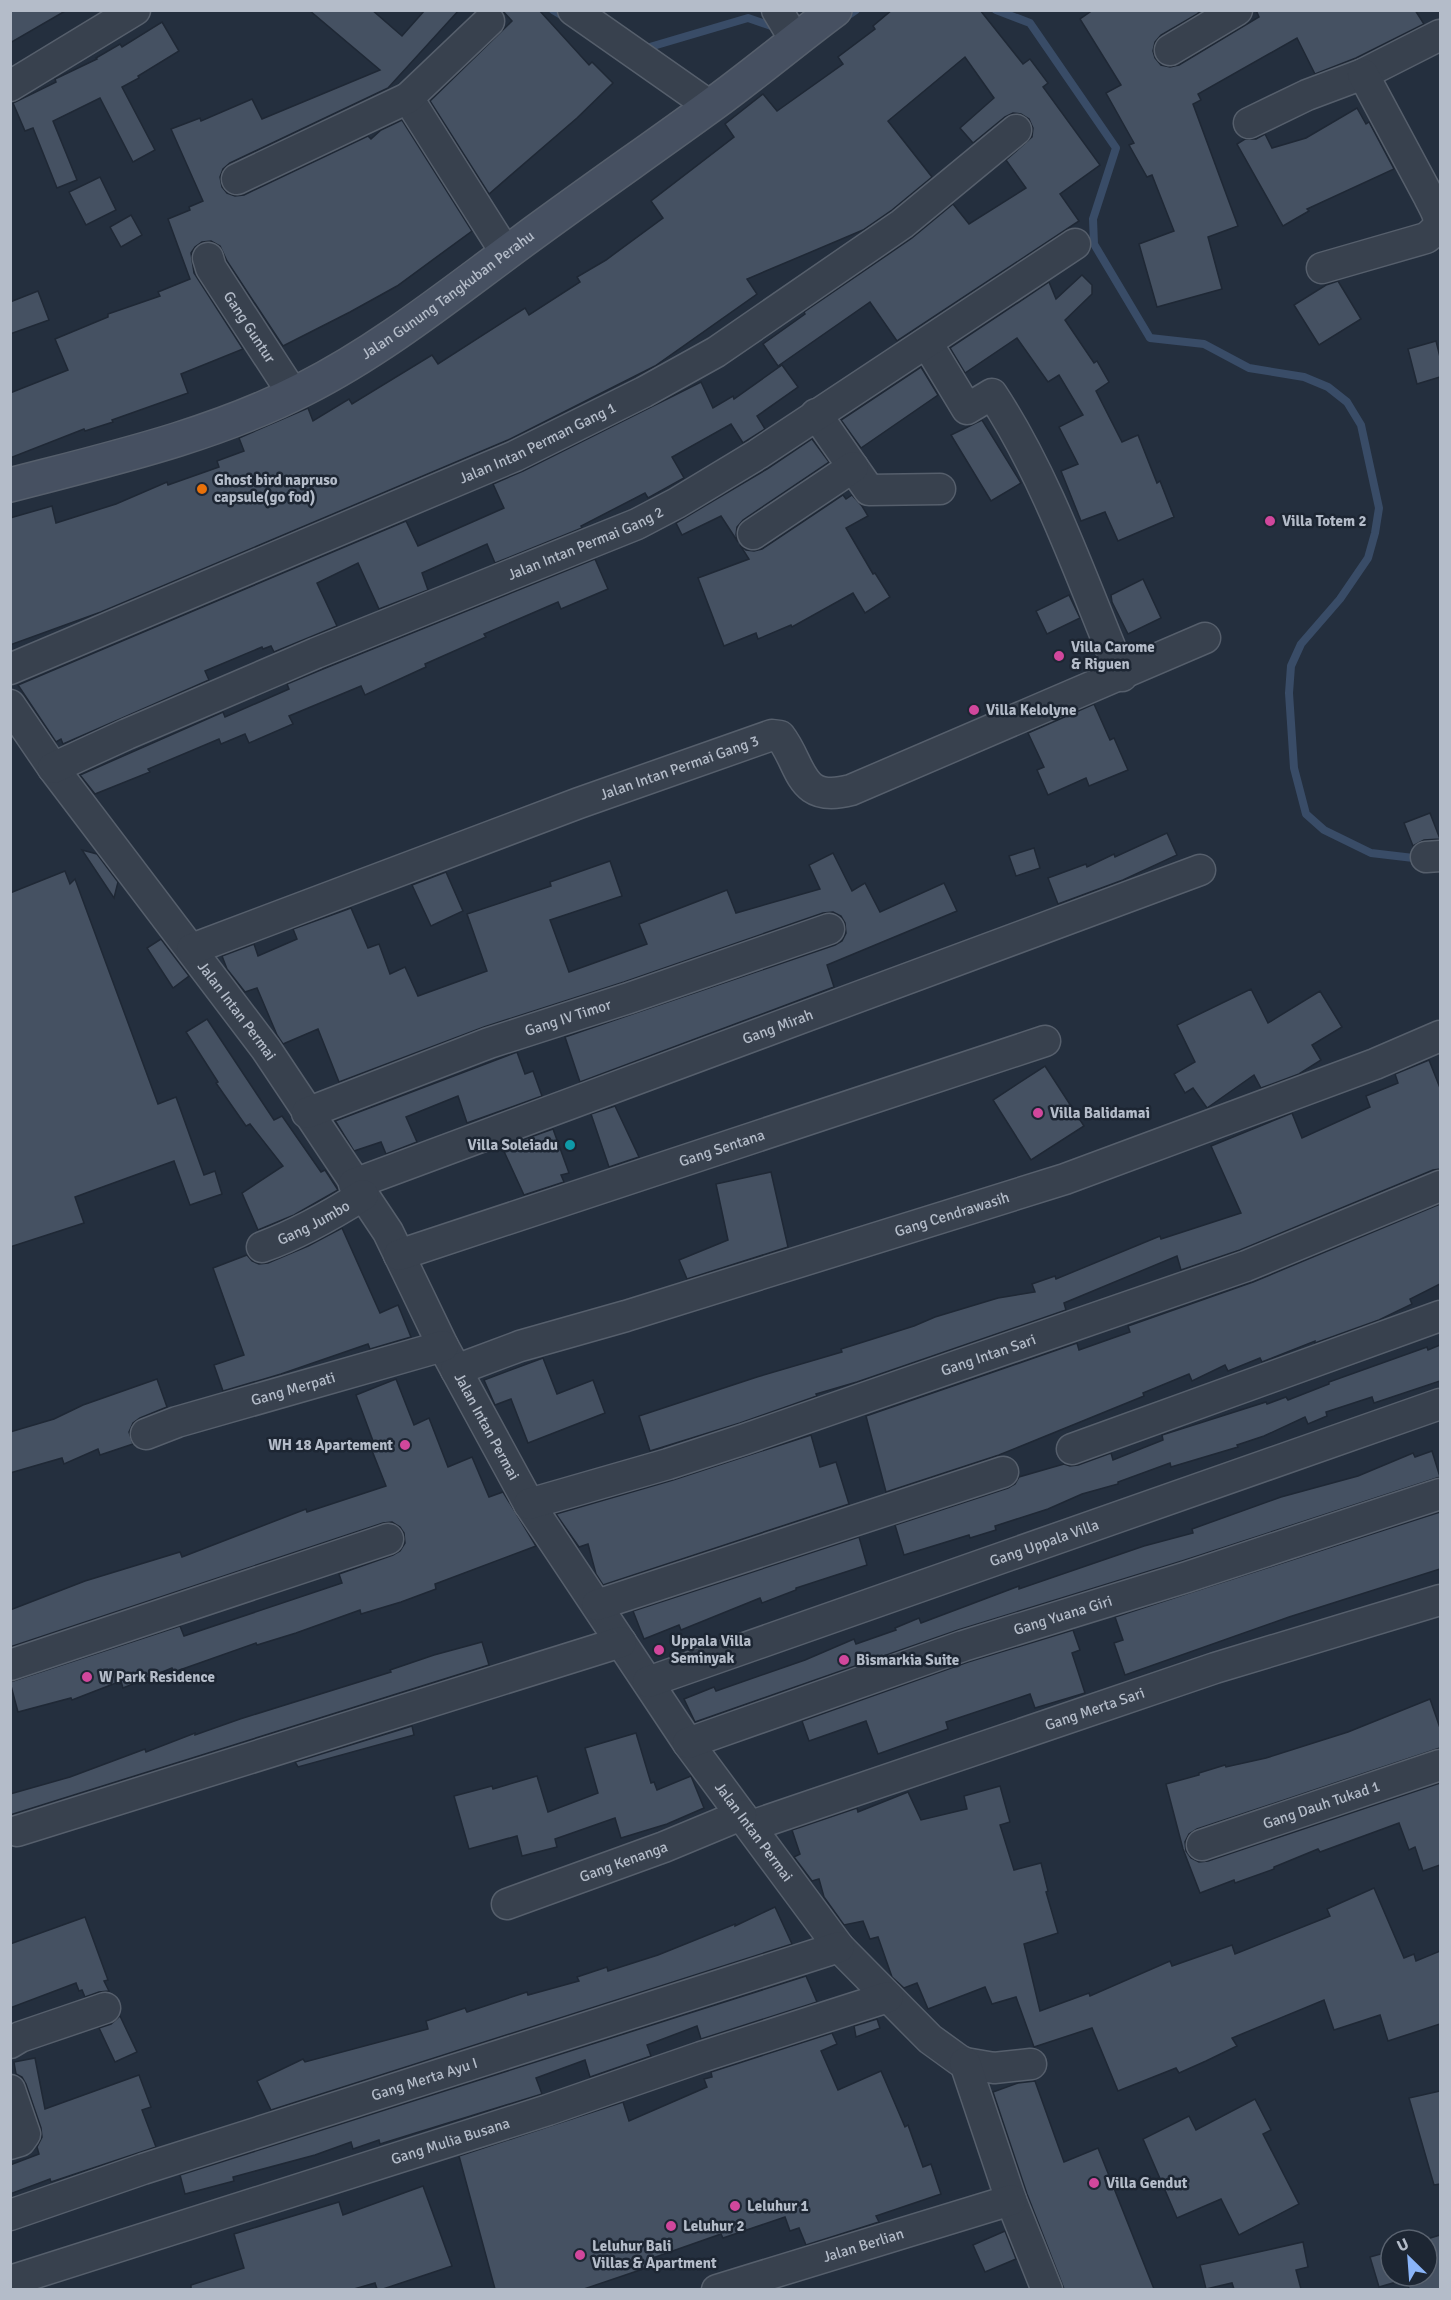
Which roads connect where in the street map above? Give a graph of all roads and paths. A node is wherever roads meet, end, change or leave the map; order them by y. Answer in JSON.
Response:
{"nodes":[{"id":1,"x":135,"y":10,"type":"edge"},
{"id":2,"x":573,"y":10,"type":"edge"},
{"id":3,"x":777,"y":10,"type":"edge"},
{"id":4,"x":835,"y":10,"type":"edge"},
{"id":5,"x":1237,"y":10,"type":"edge"},
{"id":6,"x":489,"y":21,"type":"dead end"},
{"id":7,"x":1440,"y":35,"type":"edge"},
{"id":8,"x":795,"y":40,"type":"junction"},
{"id":9,"x":1170,"y":50,"type":"dead end"},
{"id":10,"x":1363,"y":74,"type":"junction"},
{"id":11,"x":10,"y":86,"type":"edge"},
{"id":12,"x":408,"y":98,"type":"junction"},
{"id":13,"x":710,"y":106,"type":"junction"},
{"id":14,"x":1249,"y":123,"type":"dead end"},
{"id":15,"x":1016,"y":130,"type":"dead end"},
{"id":16,"x":237,"y":179,"type":"dead end"},
{"id":17,"x":1076,"y":244,"type":"dead end"},
{"id":18,"x":506,"y":254,"type":"junction"},
{"id":19,"x":208,"y":258,"type":"dead end"},
{"id":20,"x":1322,"y":268,"type":"dead end"},
{"id":21,"x":927,"y":343,"type":"junction"},
{"id":22,"x":293,"y":394,"type":"junction"},
{"id":23,"x":816,"y":414,"type":"junction"},
{"id":24,"x":853,"y":467,"type":"junction"},
{"id":25,"x":10,"y":485,"type":"edge"},
{"id":26,"x":940,"y":489,"type":"dead end"},
{"id":27,"x":753,"y":534,"type":"dead end"},
{"id":28,"x":1205,"y":638,"type":"dead end"},
{"id":29,"x":10,"y":669,"type":"edge"},
{"id":30,"x":1122,"y":675,"type":"junction"},
{"id":31,"x":10,"y":705,"type":"edge"},
{"id":32,"x":53,"y":768,"type":"junction"},
{"id":33,"x":1200,"y":870,"type":"dead end"},
{"id":34,"x":829,"y":929,"type":"dead end"},
{"id":35,"x":192,"y":949,"type":"junction"},
{"id":36,"x":1440,"y":1036,"type":"edge"},
{"id":37,"x":1045,"y":1041,"type":"dead end"},
{"id":38,"x":308,"y":1113,"type":"junction"},
{"id":39,"x":1440,"y":1186,"type":"edge"},
{"id":40,"x":358,"y":1190,"type":"junction"},
{"id":41,"x":262,"y":1247,"type":"dead end"},
{"id":42,"x":399,"y":1255,"type":"junction"},
{"id":43,"x":1440,"y":1316,"type":"edge"},
{"id":44,"x":449,"y":1358,"type":"junction"},
{"id":45,"x":1440,"y":1404,"type":"edge"},
{"id":46,"x":146,"y":1434,"type":"dead end"},
{"id":47,"x":1072,"y":1449,"type":"dead end"},
{"id":48,"x":1003,"y":1472,"type":"dead end"},
{"id":49,"x":1440,"y":1494,"type":"edge"},
{"id":50,"x":529,"y":1504,"type":"junction"},
{"id":51,"x":388,"y":1539,"type":"dead end"},
{"id":52,"x":1440,"y":1600,"type":"edge"},
{"id":53,"x":597,"y":1605,"type":"junction"},
{"id":54,"x":621,"y":1642,"type":"junction"},
{"id":55,"x":10,"y":1665,"type":"edge"},
{"id":56,"x":648,"y":1682,"type":"junction"},
{"id":57,"x":688,"y":1743,"type":"junction"},
{"id":58,"x":1440,"y":1765,"type":"edge"},
{"id":59,"x":746,"y":1821,"type":"junction"},
{"id":60,"x":17,"y":1831,"type":"dead end"},
{"id":61,"x":1202,"y":1845,"type":"dead end"},
{"id":62,"x":507,"y":1904,"type":"dead end"},
{"id":63,"x":839,"y":1947,"type":"junction"},
{"id":64,"x":888,"y":1997,"type":"junction"},
{"id":65,"x":105,"y":2008,"type":"dead end"},
{"id":66,"x":10,"y":2043,"type":"edge"},
{"id":67,"x":965,"y":2063,"type":"junction"},
{"id":68,"x":1031,"y":2064,"type":"dead end"},
{"id":69,"x":10,"y":2090,"type":"edge"},
{"id":70,"x":10,"y":2144,"type":"edge"},
{"id":71,"x":1011,"y":2200,"type":"junction"},
{"id":72,"x":10,"y":2215,"type":"edge"},
{"id":73,"x":10,"y":2281,"type":"edge"},
{"id":74,"x":717,"y":2289,"type":"edge"},
{"id":75,"x":1047,"y":2289,"type":"edge"}],
"edges":[{"from":1,"to":11,"type":"street"},
{"from":2,"to":13,"type":"street"},
{"from":3,"to":8,"type":"street"},
{"from":4,"to":8,"type":"main road","name":"Jalan Gunung Tangkuban Perahu"},
{"from":5,"to":9,"type":"street"},
{"from":6,"to":12,"type":"street"},
{"from":7,"to":10,"type":"street"},
{"from":8,"to":13,"type":"main road","name":"Jalan Gunung Tangkuban Perahu"},
{"from":10,"to":14,"type":"street"},
{"from":10,"to":20,"type":"street"},
{"from":12,"to":16,"type":"street"},
{"from":12,"to":18,"type":"street"},
{"from":13,"to":18,"type":"main road","name":"Jalan Gunung Tangkuban Perahu"},
{"from":15,"to":29,"type":"street","name":"Jalan Intan Perman Gang 1"},
{"from":17,"to":21,"type":"street","name":"Jalan Intan Permai Gang 2"},
{"from":18,"to":22,"type":"main road","name":"Jalan Gunung Tangkuban Perahu"},
{"from":19,"to":22,"type":"street","name":"Gang Guntur"},
{"from":21,"to":23,"type":"street","name":"Jalan Intan Permai Gang 2"},
{"from":21,"to":30,"type":"street"},
{"from":22,"to":25,"type":"main road","name":"Jalan Gunung Tangkuban Perahu"},
{"from":23,"to":24,"type":"street"},
{"from":23,"to":32,"type":"street","name":"Jalan Intan Permai Gang 2"},
{"from":24,"to":26,"type":"street"},
{"from":24,"to":27,"type":"street"},
{"from":28,"to":30,"type":"street","name":"Jalan Intan Permai Gang 3"},
{"from":30,"to":35,"type":"street","name":"Jalan Intan Permai Gang 3"},
{"from":31,"to":32,"type":"street","name":"Jalan Intan Permai"},
{"from":32,"to":35,"type":"street","name":"Jalan Intan Permai"},
{"from":33,"to":40,"type":"street","name":"Gang Mirah"},
{"from":34,"to":38,"type":"street","name":"Gang IV Timor"},
{"from":35,"to":38,"type":"street","name":"Jalan Intan Permai"},
{"from":36,"to":44,"type":"street","name":"Gang Cendrawasih"},
{"from":37,"to":42,"type":"street","name":"Gang Sentana"},
{"from":38,"to":40,"type":"street","name":"Jalan Intan Permai"},
{"from":39,"to":50,"type":"street","name":"Gang Intan Sari"},
{"from":40,"to":41,"type":"street","name":"Gang Jumbo"},
{"from":40,"to":42,"type":"street","name":"Jalan Intan Permai"},
{"from":42,"to":44,"type":"street","name":"Jalan Intan Permai"},
{"from":43,"to":47,"type":"street"},
{"from":44,"to":46,"type":"street","name":"Gang Merpati"},
{"from":44,"to":50,"type":"street","name":"Jalan Intan Permai"},
{"from":45,"to":56,"type":"street","name":"Gang Uppala Villa"},
{"from":48,"to":53,"type":"street"},
{"from":49,"to":57,"type":"street","name":"Gang Yuana Giri"},
{"from":50,"to":53,"type":"street","name":"Jalan Intan Permai"},
{"from":51,"to":55,"type":"street"},
{"from":52,"to":59,"type":"street","name":"Gang Merta Sari"},
{"from":53,"to":54,"type":"street","name":"Jalan Intan Permai"},
{"from":54,"to":56,"type":"street","name":"Jalan Intan Permai"},
{"from":54,"to":60,"type":"street"},
{"from":56,"to":57,"type":"street","name":"Jalan Intan Permai"},
{"from":57,"to":59,"type":"street","name":"Jalan Intan Permai"},
{"from":58,"to":61,"type":"street","name":"Gang Dauh Tukad 1"},
{"from":59,"to":62,"type":"street","name":"Gang Kenanga"},
{"from":59,"to":63,"type":"street","name":"Jalan Intan Permai"},
{"from":63,"to":64,"type":"street","name":"Jalan Intan Permai"},
{"from":63,"to":72,"type":"street","name":"Gang Merta Ayu I"},
{"from":64,"to":67,"type":"street","name":"Jalan Intan Permai"},
{"from":64,"to":73,"type":"street","name":"Gang Mulia Busana"},
{"from":65,"to":66,"type":"street"},
{"from":67,"to":68,"type":"street","name":"Jalan Intan Permai"},
{"from":67,"to":71,"type":"street"},
{"from":69,"to":70,"type":"street"},
{"from":71,"to":74,"type":"street","name":"Jalan Berlian"},
{"from":71,"to":75,"type":"street"}]}
